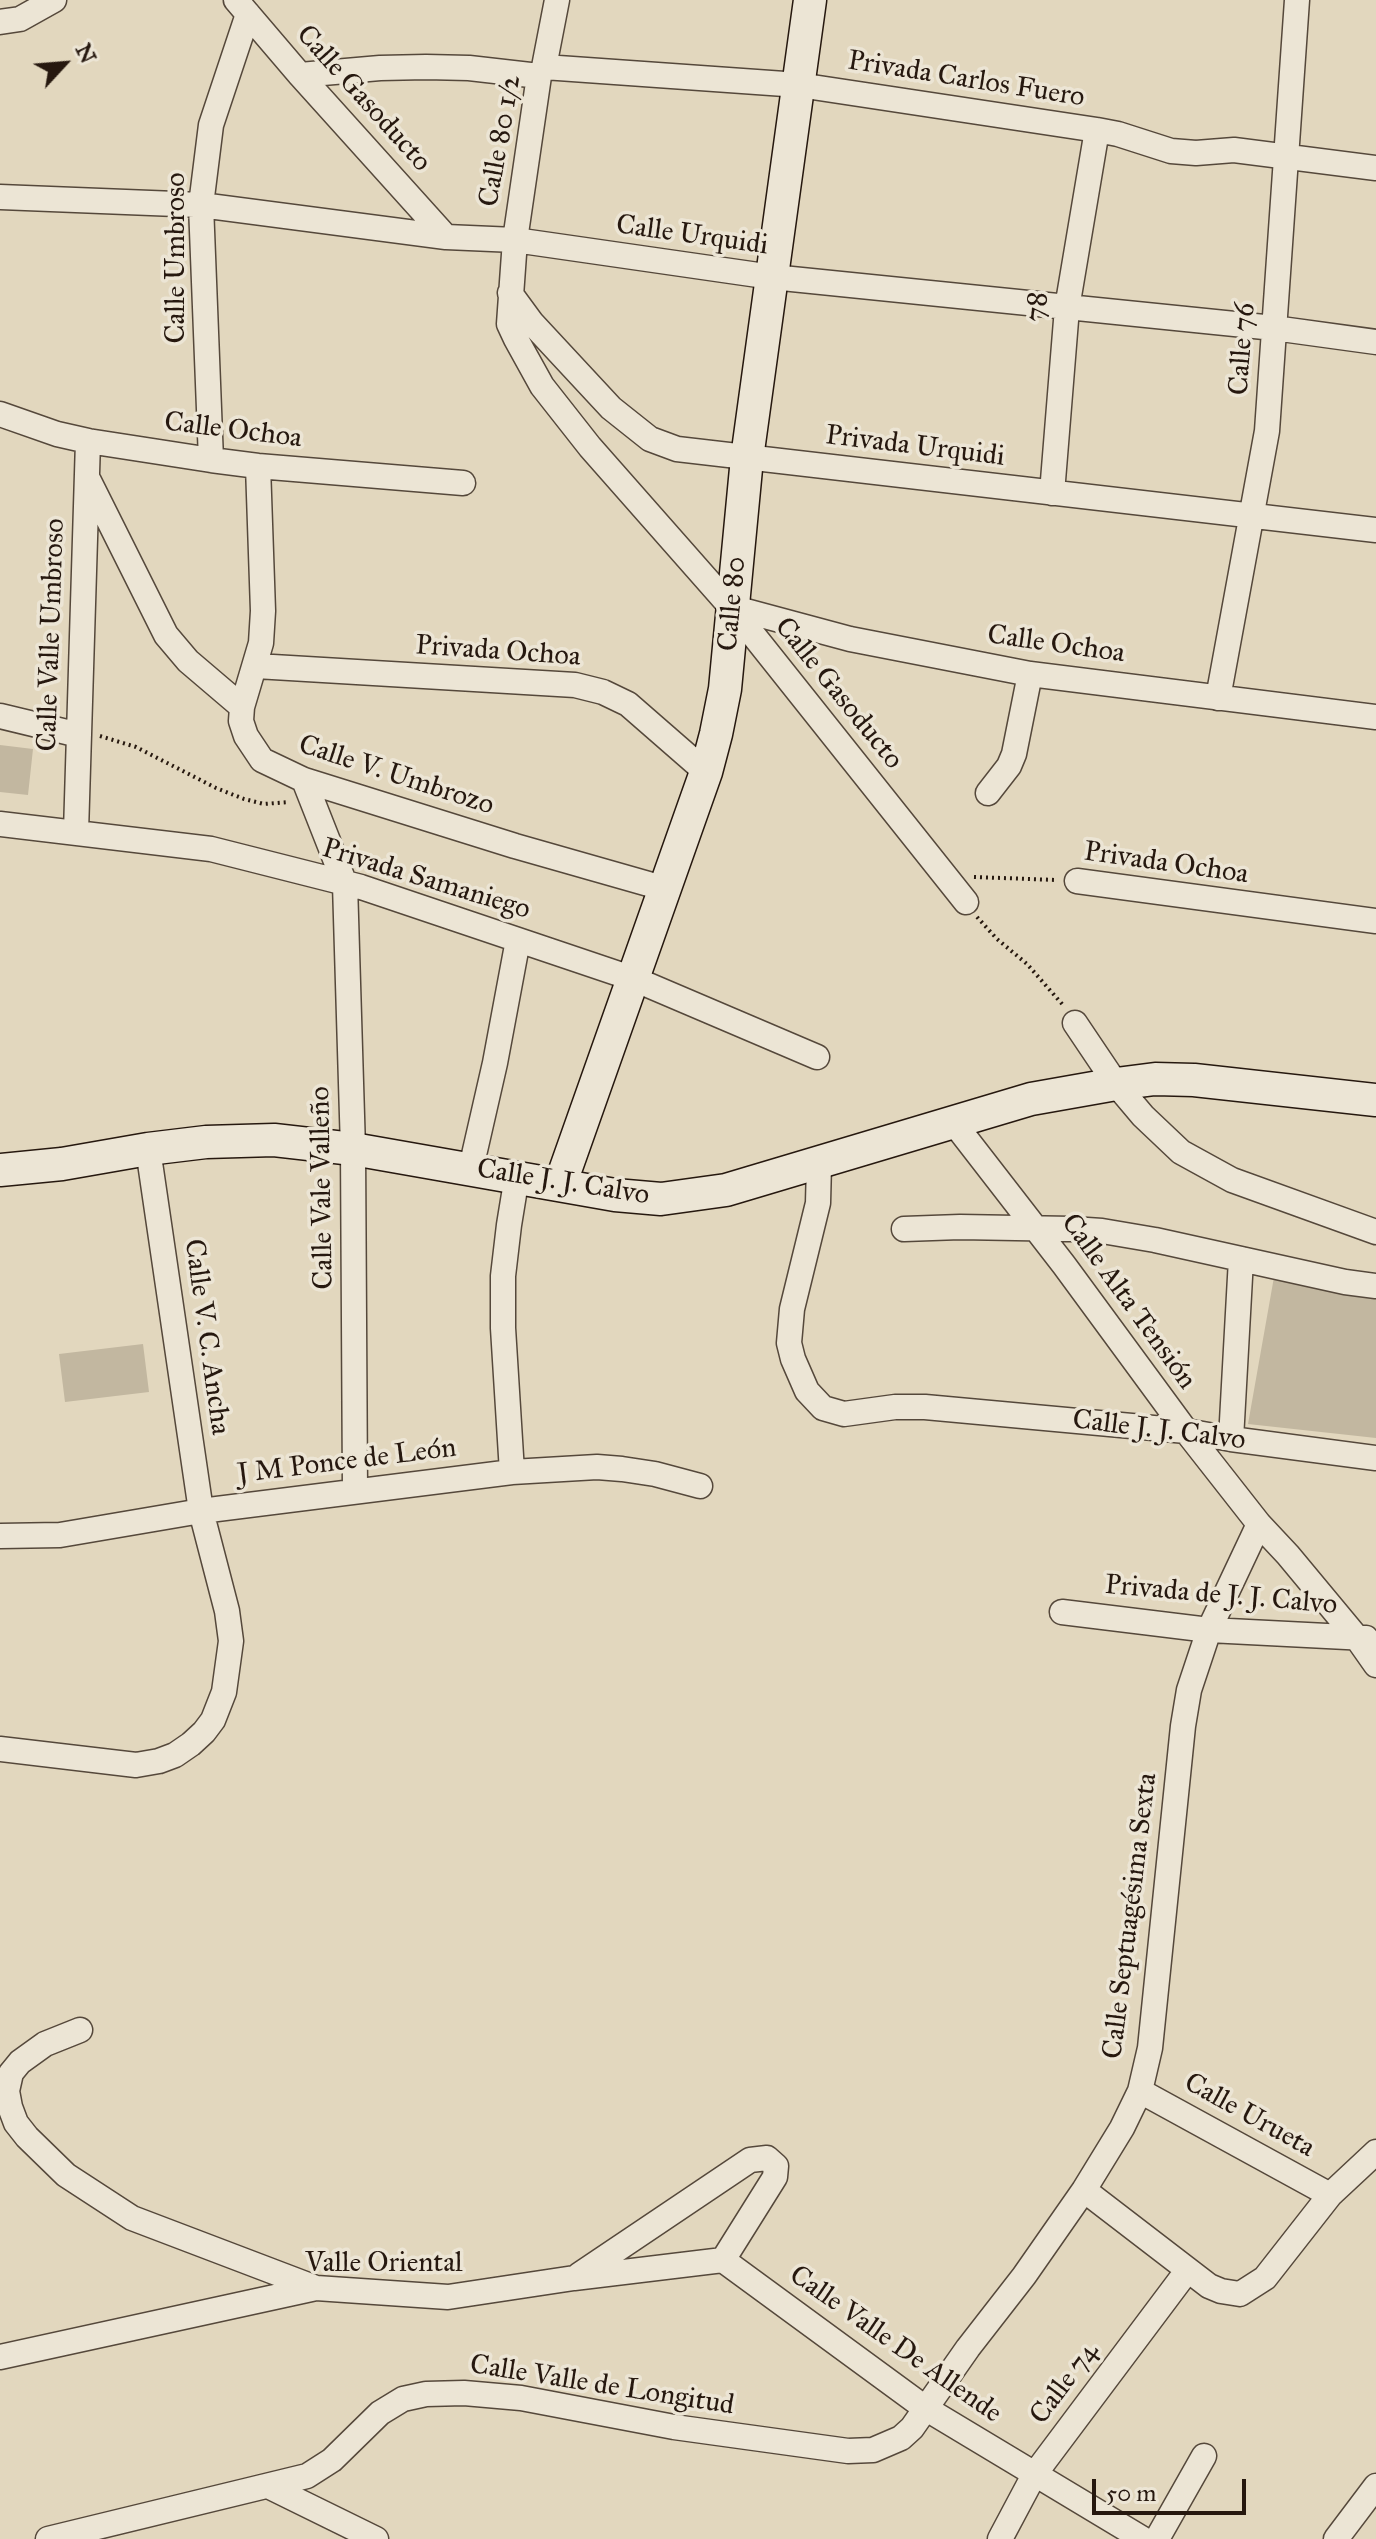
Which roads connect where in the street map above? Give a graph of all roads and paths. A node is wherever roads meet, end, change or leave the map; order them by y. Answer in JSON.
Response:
{"nodes":[{"id":1,"x":54,"y":0,"type":"edge"},
{"id":2,"x":557,"y":0,"type":"edge"},
{"id":3,"x":810,"y":0,"type":"edge"},
{"id":4,"x":1297,"y":0,"type":"edge"},
{"id":5,"x":242,"y":7,"type":"edge"},
{"id":6,"x":0,"y":22,"type":"edge"},
{"id":7,"x":541,"y":71,"type":"junction"},
{"id":8,"x":300,"y":75,"type":"junction"},
{"id":9,"x":799,"y":85,"type":"junction"},
{"id":10,"x":1097,"y":130,"type":"junction"},
{"id":11,"x":1287,"y":158,"type":"junction"},
{"id":12,"x":1376,"y":168,"type":"edge"},
{"id":13,"x":0,"y":197,"type":"edge"},
{"id":14,"x":201,"y":205,"type":"junction"},
{"id":15,"x":446,"y":237,"type":"junction"},
{"id":16,"x":515,"y":240,"type":"junction"},
{"id":17,"x":772,"y":277,"type":"junction"},
{"id":18,"x":510,"y":293,"type":"junction"},
{"id":19,"x":1067,"y":308,"type":"junction"},
{"id":20,"x":1274,"y":328,"type":"junction"},
{"id":21,"x":1376,"y":342,"type":"edge"},
{"id":22,"x":0,"y":414,"type":"edge"},
{"id":23,"x":88,"y":441,"type":"junction"},
{"id":24,"x":747,"y":458,"type":"junction"},
{"id":25,"x":211,"y":460,"type":"junction"},
{"id":26,"x":258,"y":466,"type":"junction"},
{"id":27,"x":88,"y":478,"type":"junction"},
{"id":28,"x":463,"y":483,"type":"dead end"},
{"id":29,"x":1052,"y":493,"type":"junction"},
{"id":30,"x":1252,"y":516,"type":"junction"},
{"id":31,"x":1376,"y":530,"type":"edge"},
{"id":32,"x":731,"y":607,"type":"junction"},
{"id":33,"x":256,"y":666,"type":"junction"},
{"id":34,"x":1030,"y":674,"type":"junction"},
{"id":35,"x":1218,"y":698,"type":"junction"},
{"id":36,"x":242,"y":707,"type":"junction"},
{"id":37,"x":0,"y":716,"type":"edge"},
{"id":38,"x":1376,"y":717,"type":"edge"},
{"id":39,"x":79,"y":735,"type":"junction"},
{"id":40,"x":706,"y":772,"type":"junction"},
{"id":41,"x":307,"y":788,"type":"junction"},
{"id":42,"x":988,"y":793,"type":"dead end"},
{"id":43,"x":0,"y":824,"type":"edge"},
{"id":44,"x":76,"y":832,"type":"junction"},
{"id":45,"x":948,"y":876,"type":"junction"},
{"id":46,"x":1077,"y":881,"type":"joint"},
{"id":47,"x":345,"y":884,"type":"junction"},
{"id":48,"x":666,"y":889,"type":"junction"},
{"id":49,"x":966,"y":902,"type":"joint"},
{"id":50,"x":1376,"y":921,"type":"edge"},
{"id":51,"x":518,"y":940,"type":"junction"},
{"id":52,"x":634,"y":979,"type":"junction"},
{"id":53,"x":1075,"y":1023,"type":"joint"},
{"id":54,"x":817,"y":1057,"type":"dead end"},
{"id":55,"x":1116,"y":1084,"type":"junction"},
{"id":56,"x":1376,"y":1100,"type":"edge"},
{"id":57,"x":954,"y":1123,"type":"junction"},
{"id":58,"x":148,"y":1149,"type":"junction"},
{"id":59,"x":353,"y":1149,"type":"junction"},
{"id":60,"x":819,"y":1164,"type":"junction"},
{"id":61,"x":471,"y":1168,"type":"junction"},
{"id":62,"x":0,"y":1170,"type":"edge"},
{"id":63,"x":517,"y":1176,"type":"junction"},
{"id":64,"x":560,"y":1185,"type":"junction"},
{"id":65,"x":1037,"y":1228,"type":"junction"},
{"id":66,"x":904,"y":1229,"type":"dead end"},
{"id":67,"x":1376,"y":1232,"type":"edge"},
{"id":68,"x":1241,"y":1259,"type":"junction"},
{"id":69,"x":1376,"y":1286,"type":"edge"},
{"id":70,"x":1186,"y":1431,"type":"junction"},
{"id":71,"x":1231,"y":1439,"type":"junction"},
{"id":72,"x":1376,"y":1458,"type":"edge"},
{"id":73,"x":512,"y":1472,"type":"junction"},
{"id":74,"x":700,"y":1486,"type":"dead end"},
{"id":75,"x":355,"y":1491,"type":"junction"},
{"id":76,"x":201,"y":1511,"type":"junction"},
{"id":77,"x":1259,"y":1524,"type":"junction"},
{"id":78,"x":0,"y":1536,"type":"edge"},
{"id":79,"x":1062,"y":1612,"type":"dead end"},
{"id":80,"x":1209,"y":1630,"type":"junction"},
{"id":81,"x":1366,"y":1638,"type":"edge"},
{"id":82,"x":1376,"y":1665,"type":"edge"},
{"id":83,"x":0,"y":1749,"type":"edge"},
{"id":84,"x":80,"y":2030,"type":"dead end"},
{"id":85,"x":1140,"y":2091,"type":"junction"},
{"id":86,"x":1376,"y":2152,"type":"edge"},
{"id":87,"x":1084,"y":2190,"type":"junction"},
{"id":88,"x":1330,"y":2195,"type":"junction"},
{"id":89,"x":723,"y":2260,"type":"junction"},
{"id":90,"x":1187,"y":2271,"type":"junction"},
{"id":91,"x":574,"y":2278,"type":"junction"},
{"id":92,"x":316,"y":2288,"type":"junction"},
{"id":93,"x":0,"y":2357,"type":"edge"},
{"id":94,"x":925,"y":2408,"type":"junction"},
{"id":95,"x":1204,"y":2456,"type":"dead end"},
{"id":96,"x":1034,"y":2475,"type":"junction"},
{"id":97,"x":268,"y":2486,"type":"junction"},
{"id":98,"x":1376,"y":2486,"type":"edge"},
{"id":99,"x":48,"y":2539,"type":"edge"},
{"id":100,"x":376,"y":2539,"type":"edge"},
{"id":101,"x":1000,"y":2539,"type":"edge"},
{"id":102,"x":1143,"y":2539,"type":"edge"},
{"id":103,"x":1157,"y":2539,"type":"edge"},
{"id":104,"x":1336,"y":2539,"type":"edge"}],
"edges":[{"from":1,"to":6,"type":"street"},
{"from":2,"to":7,"type":"street","name":"Calle 80 1/2"},
{"from":3,"to":9,"type":"street","name":"Calle 80"},
{"from":4,"to":11,"type":"street","name":"Calle 76"},
{"from":5,"to":8,"type":"street","name":"Calle Gasoducto"},
{"from":5,"to":14,"type":"street","name":"Calle Umbroso"},
{"from":7,"to":8,"type":"street","name":"Privada Carlos Fuero"},
{"from":7,"to":9,"type":"street","name":"Privada Carlos Fuero"},
{"from":7,"to":16,"type":"street","name":"Calle 80 1/2"},
{"from":8,"to":15,"type":"street","name":"Calle Gasoducto"},
{"from":9,"to":10,"type":"street","name":"Privada Carlos Fuero"},
{"from":9,"to":17,"type":"street","name":"Calle 80"},
{"from":10,"to":11,"type":"street","name":"Privada Carlos Fuero"},
{"from":10,"to":19,"type":"street","name":"78"},
{"from":11,"to":12,"type":"street","name":"Privada Carlos Fuero"},
{"from":11,"to":20,"type":"street","name":"Calle 76"},
{"from":13,"to":14,"type":"street","name":"Calle Urquidi"},
{"from":14,"to":15,"type":"street","name":"Calle Urquidi"},
{"from":14,"to":25,"type":"street","name":"Calle Umbroso"},
{"from":15,"to":16,"type":"street","name":"Calle Urquidi"},
{"from":16,"to":17,"type":"street","name":"Calle Urquidi"},
{"from":16,"to":18,"type":"street","name":"Calle 80 1/2"},
{"from":17,"to":19,"type":"street","name":"Calle Urquidi"},
{"from":17,"to":24,"type":"street","name":"Calle 80"},
{"from":18,"to":24,"type":"street","name":"Privada Urquidi"},
{"from":18,"to":32,"type":"street","name":"Calle Gasoducto"},
{"from":19,"to":20,"type":"street","name":"Calle Urquidi"},
{"from":19,"to":29,"type":"street","name":"78"},
{"from":20,"to":21,"type":"street","name":"Calle Urquidi"},
{"from":20,"to":30,"type":"street","name":"Calle 76"},
{"from":22,"to":23,"type":"street","name":"Calle Ochoa"},
{"from":23,"to":25,"type":"street","name":"Calle Ochoa"},
{"from":23,"to":27,"type":"street","name":"Calle Valle Umbroso"},
{"from":24,"to":29,"type":"street","name":"Privada Urquidi"},
{"from":24,"to":32,"type":"street","name":"Calle 80"},
{"from":25,"to":26,"type":"street","name":"Calle Ochoa"},
{"from":26,"to":28,"type":"street","name":"Calle Ochoa"},
{"from":26,"to":33,"type":"street"},
{"from":27,"to":36,"type":"street"},
{"from":27,"to":39,"type":"street","name":"Calle Valle Umbroso"},
{"from":29,"to":30,"type":"street","name":"Privada Urquidi"},
{"from":30,"to":31,"type":"street","name":"Privada Urquidi"},
{"from":30,"to":35,"type":"street","name":"Calle 76"},
{"from":32,"to":34,"type":"street","name":"Calle Ochoa"},
{"from":32,"to":40,"type":"street","name":"Calle 80"},
{"from":32,"to":45,"type":"street","name":"Calle Gasoducto"},
{"from":33,"to":36,"type":"street"},
{"from":33,"to":40,"type":"street","name":"Privada Ochoa"},
{"from":34,"to":35,"type":"street","name":"Calle Ochoa"},
{"from":34,"to":42,"type":"street"},
{"from":35,"to":38,"type":"street","name":"Calle Ochoa"},
{"from":36,"to":41,"type":"street","name":"Calle V. Umbrozo"},
{"from":37,"to":39,"type":"street"},
{"from":39,"to":41,"type":"path"},
{"from":39,"to":44,"type":"street","name":"Calle Valle Umbroso"},
{"from":40,"to":48,"type":"street","name":"Calle 80"},
{"from":41,"to":47,"type":"street","name":"Calle Vale Valleño"},
{"from":41,"to":48,"type":"street","name":"Calle V. Umbrozo"},
{"from":43,"to":44,"type":"street","name":"Privada Samaniego"},
{"from":44,"to":47,"type":"street","name":"Privada Samaniego"},
{"from":45,"to":46,"type":"path","name":"Privada Ochoa"},
{"from":45,"to":49,"type":"street","name":"Calle Gasoducto"},
{"from":46,"to":50,"type":"street","name":"Privada Ochoa"},
{"from":47,"to":51,"type":"street","name":"Privada Samaniego"},
{"from":47,"to":59,"type":"street","name":"Calle Vale Valleño"},
{"from":48,"to":52,"type":"street","name":"Calle 80"},
{"from":49,"to":53,"type":"path"},
{"from":51,"to":52,"type":"street","name":"Privada Samaniego"},
{"from":51,"to":61,"type":"street"},
{"from":52,"to":54,"type":"street","name":"Privada Samaniego"},
{"from":52,"to":64,"type":"street","name":"Calle 80"},
{"from":53,"to":55,"type":"street"},
{"from":55,"to":56,"type":"street","name":"Calle J. J. Calvo"},
{"from":55,"to":57,"type":"street","name":"Calle J. J. Calvo"},
{"from":55,"to":67,"type":"street"},
{"from":57,"to":60,"type":"street","name":"Calle J. J. Calvo"},
{"from":57,"to":65,"type":"street","name":"Calle Alta Tensión"},
{"from":58,"to":59,"type":"street","name":"Calle J. J. Calvo"},
{"from":58,"to":62,"type":"street","name":"Calle J. J. Calvo"},
{"from":58,"to":76,"type":"street","name":"Calle V. C. Ancha"},
{"from":59,"to":61,"type":"street","name":"Calle J. J. Calvo"},
{"from":59,"to":75,"type":"street","name":"Calle Vale Valleño"},
{"from":60,"to":64,"type":"street","name":"Calle J. J. Calvo"},
{"from":60,"to":70,"type":"street","name":"Calle J. J. Calvo"},
{"from":61,"to":63,"type":"street","name":"Calle J. J. Calvo"},
{"from":63,"to":64,"type":"street","name":"Calle J. J. Calvo"},
{"from":63,"to":73,"type":"street"},
{"from":65,"to":66,"type":"street"},
{"from":65,"to":68,"type":"street"},
{"from":65,"to":70,"type":"street","name":"Calle Alta Tensión"},
{"from":68,"to":69,"type":"street"},
{"from":68,"to":71,"type":"street"},
{"from":70,"to":71,"type":"street","name":"Calle J. J. Calvo"},
{"from":70,"to":77,"type":"street","name":"Calle Alta Tensión"},
{"from":71,"to":72,"type":"street","name":"Calle J. J. Calvo"},
{"from":73,"to":74,"type":"street","name":"J M Ponce de León"},
{"from":73,"to":75,"type":"street","name":"J M Ponce de León"},
{"from":75,"to":76,"type":"street","name":"J M Ponce de León"},
{"from":76,"to":78,"type":"street","name":"J M Ponce de León"},
{"from":76,"to":83,"type":"street","name":"Calle V. C. Ancha"},
{"from":77,"to":80,"type":"street","name":"Calle Septuagésima Sexta"},
{"from":77,"to":81,"type":"street","name":"Calle Alta Tensión"},
{"from":79,"to":80,"type":"street","name":"Privada de J. J. Calvo"},
{"from":80,"to":81,"type":"street","name":"Privada de J. J. Calvo"},
{"from":80,"to":85,"type":"street","name":"Calle Septuagésima Sexta"},
{"from":81,"to":82,"type":"street","name":"Calle Alta Tensión"},
{"from":84,"to":92,"type":"street"},
{"from":85,"to":87,"type":"street","name":"Calle Septuagésima Sexta"},
{"from":85,"to":88,"type":"street","name":"Calle Urueta"},
{"from":86,"to":88,"type":"street"},
{"from":87,"to":90,"type":"street"},
{"from":87,"to":94,"type":"street","name":"Calle Septuagésima Sexta"},
{"from":88,"to":90,"type":"street"},
{"from":89,"to":91,"type":"street","name":"Valle Oriental"},
{"from":89,"to":91,"type":"street"},
{"from":89,"to":94,"type":"street","name":"Calle Valle De Allende"},
{"from":90,"to":96,"type":"street","name":"Calle 74"},
{"from":91,"to":92,"type":"street","name":"Valle Oriental"},
{"from":92,"to":93,"type":"street","name":"Valle Oriental"},
{"from":94,"to":96,"type":"street","name":"Calle Valle De Allende"},
{"from":94,"to":97,"type":"street","name":"Calle Valle de Longitud"},
{"from":95,"to":103,"type":"street"},
{"from":96,"to":101,"type":"street","name":"Calle 74"},
{"from":96,"to":102,"type":"street"},
{"from":97,"to":99,"type":"street","name":"Calle Valle de Longitud"},
{"from":97,"to":100,"type":"street"},
{"from":98,"to":104,"type":"street"}]}
